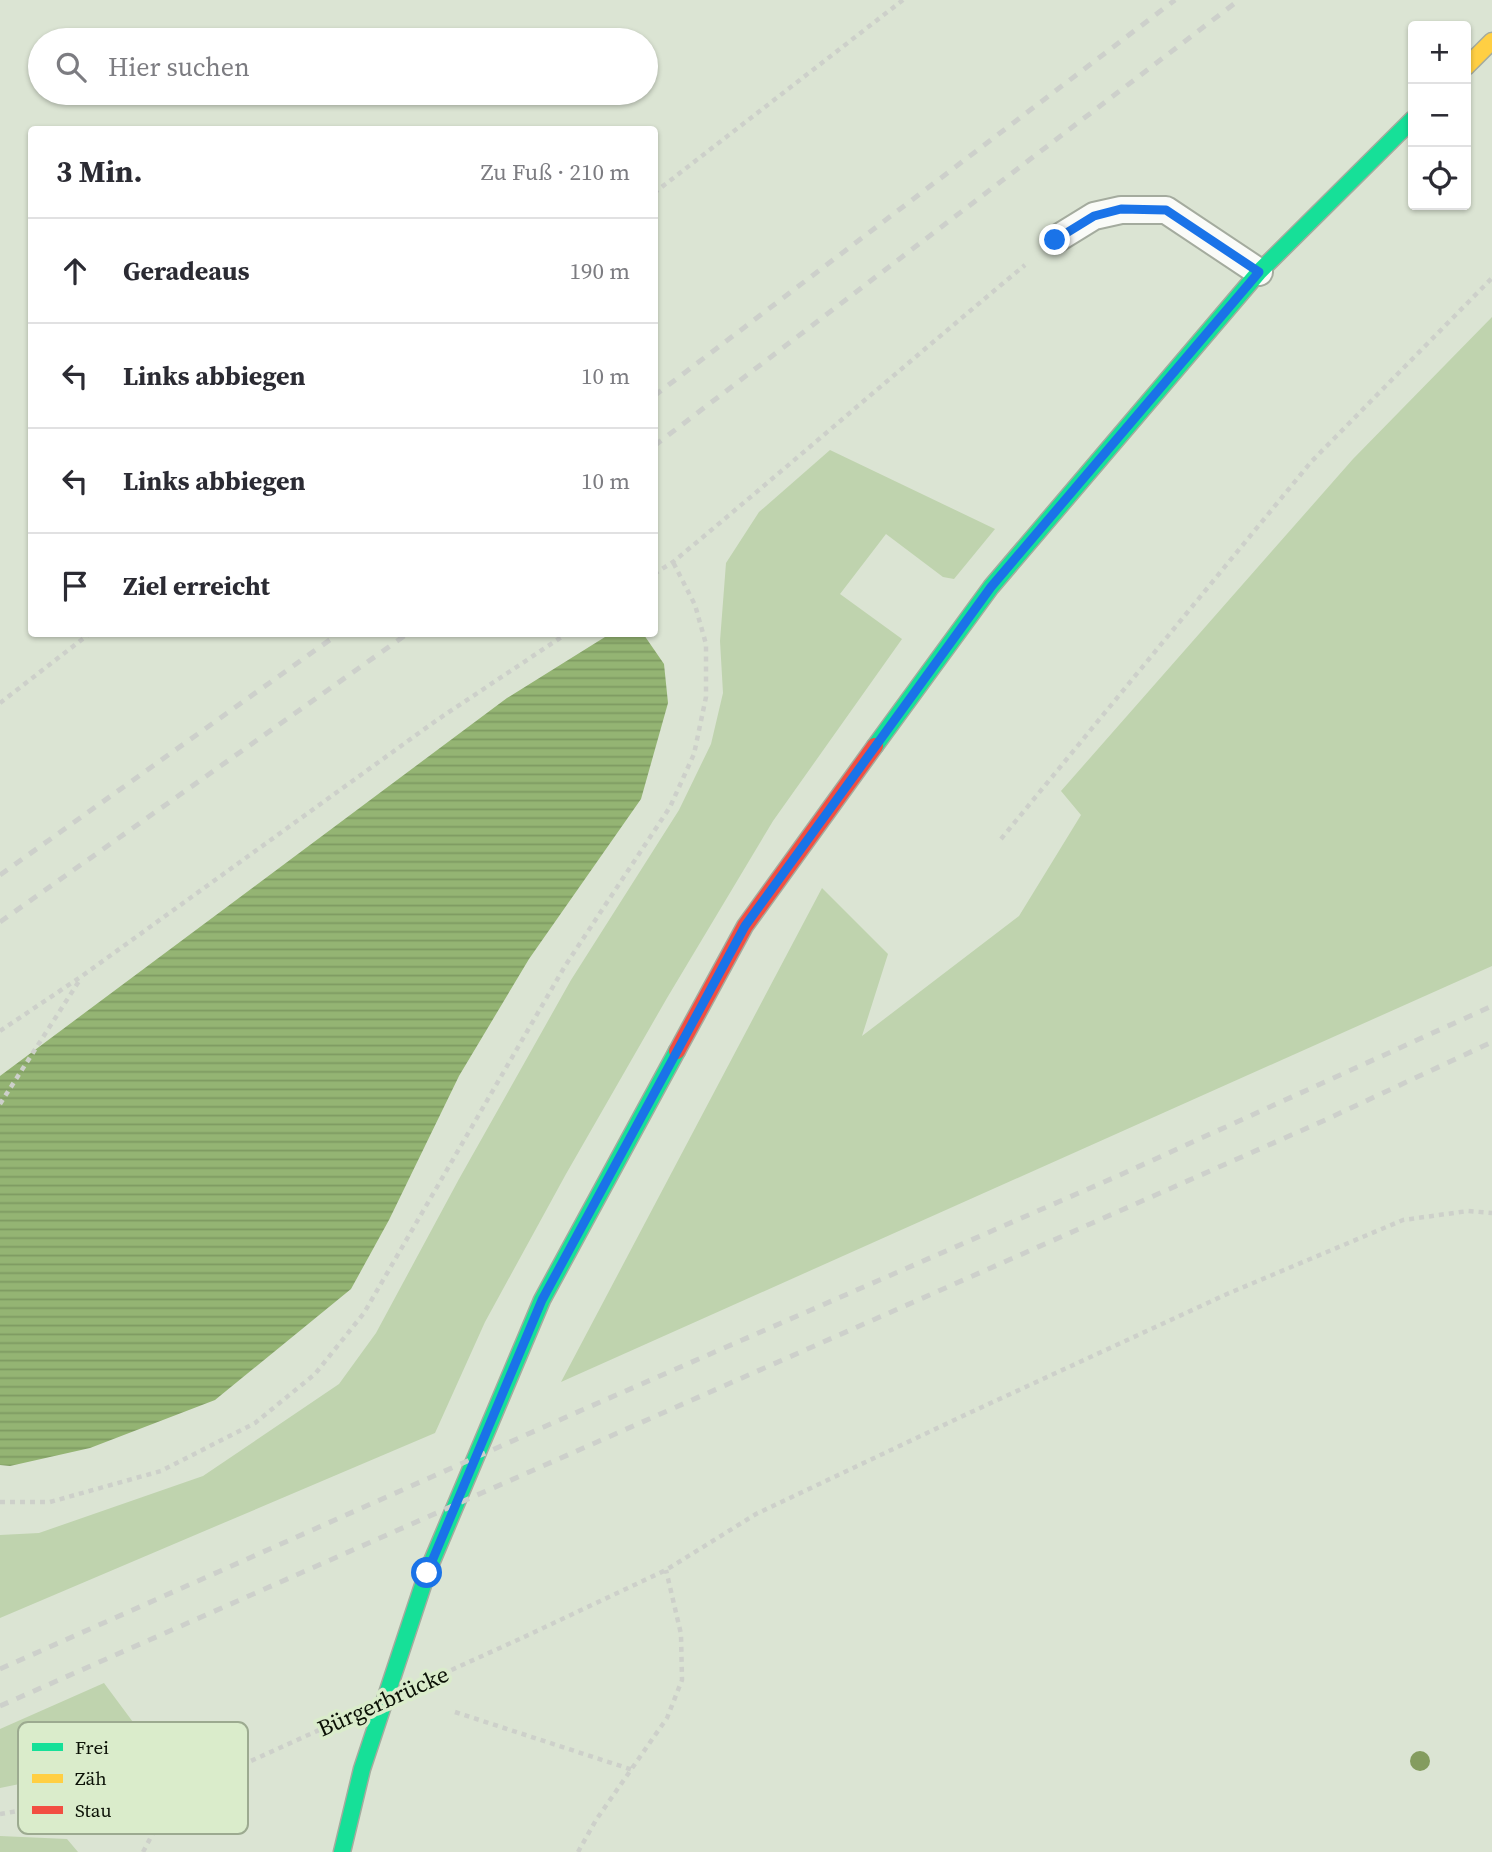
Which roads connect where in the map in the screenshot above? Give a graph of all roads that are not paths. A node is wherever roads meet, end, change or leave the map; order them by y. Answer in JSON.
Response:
{"nodes":[{"id":1,"x":1492,"y":40,"type":"edge"},
{"id":2,"x":1471,"y":62,"type":"edge"},
{"id":3,"x":1408,"y":124,"type":"edge"},
{"id":4,"x":1055,"y":240,"type":"road end"},
{"id":5,"x":1259,"y":272,"type":"junction"},
{"id":6,"x":342,"y":1852,"type":"edge"}],
"edges":[{"from":1,"to":2,"type":"main road"},
{"from":3,"to":5,"type":"main road"},
{"from":4,"to":5,"type":"lane"},
{"from":5,"to":6,"type":"main road"}]}
